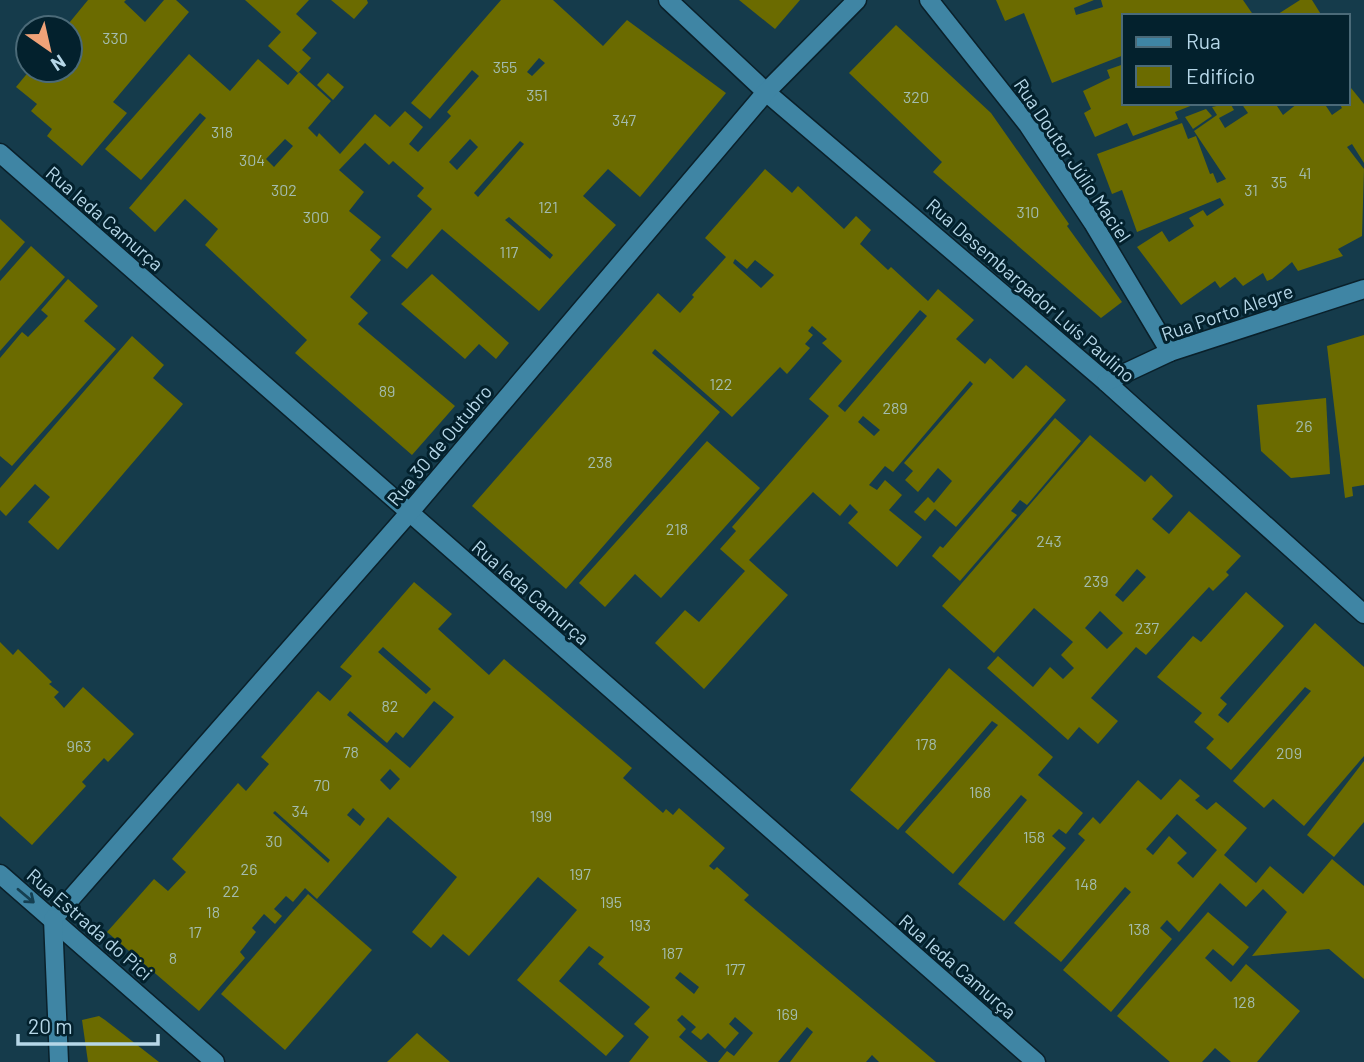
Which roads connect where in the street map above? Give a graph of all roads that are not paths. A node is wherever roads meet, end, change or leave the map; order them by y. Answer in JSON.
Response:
{"nodes":[{"id":1,"x":668,"y":0,"type":"edge"},
{"id":2,"x":857,"y":0,"type":"edge"},
{"id":3,"x":929,"y":0,"type":"edge"},
{"id":4,"x":766,"y":92,"type":"junction"},
{"id":5,"x":0,"y":153,"type":"edge"},
{"id":6,"x":1364,"y":289,"type":"edge"},
{"id":7,"x":1170,"y":352,"type":"junction"},
{"id":8,"x":1106,"y":382,"type":"junction"},
{"id":9,"x":409,"y":513,"type":"junction"},
{"id":10,"x":1364,"y":614,"type":"edge"},
{"id":11,"x":0,"y":874,"type":"edge"},
{"id":12,"x":53,"y":919,"type":"junction"},
{"id":13,"x":59,"y":1062,"type":"edge"},
{"id":14,"x":215,"y":1062,"type":"edge"},
{"id":15,"x":1036,"y":1062,"type":"edge"}],
"edges":[{"from":1,"to":4,"type":"street","name":"Rua Desembargador Luís Paulino"},
{"from":2,"to":4,"type":"street","name":"Rua 30 de Outubro"},
{"from":3,"to":7,"type":"street","name":"Rua Doutor Júlio Maciel"},
{"from":4,"to":8,"type":"street","name":"Rua Desembargador Luís Paulino"},
{"from":4,"to":9,"type":"street","name":"Rua 30 de Outubro"},
{"from":5,"to":9,"type":"street","name":"Rua Ieda Camurça"},
{"from":6,"to":7,"type":"street","name":"Rua Porto Alegre"},
{"from":7,"to":8,"type":"street","name":"Rua Porto Alegre"},
{"from":8,"to":10,"type":"street","name":"Rua Desembargador Luís Paulino"},
{"from":9,"to":12,"type":"street","name":"Rua 30 de Outubro"},
{"from":9,"to":15,"type":"street","name":"Rua Ieda Camurça"},
{"from":11,"to":12,"type":"street","name":"Rua Estrada do Pici","one_way":true},
{"from":12,"to":13,"type":"street"},
{"from":12,"to":14,"type":"street","name":"Rua Estrada do Pici"}]}
